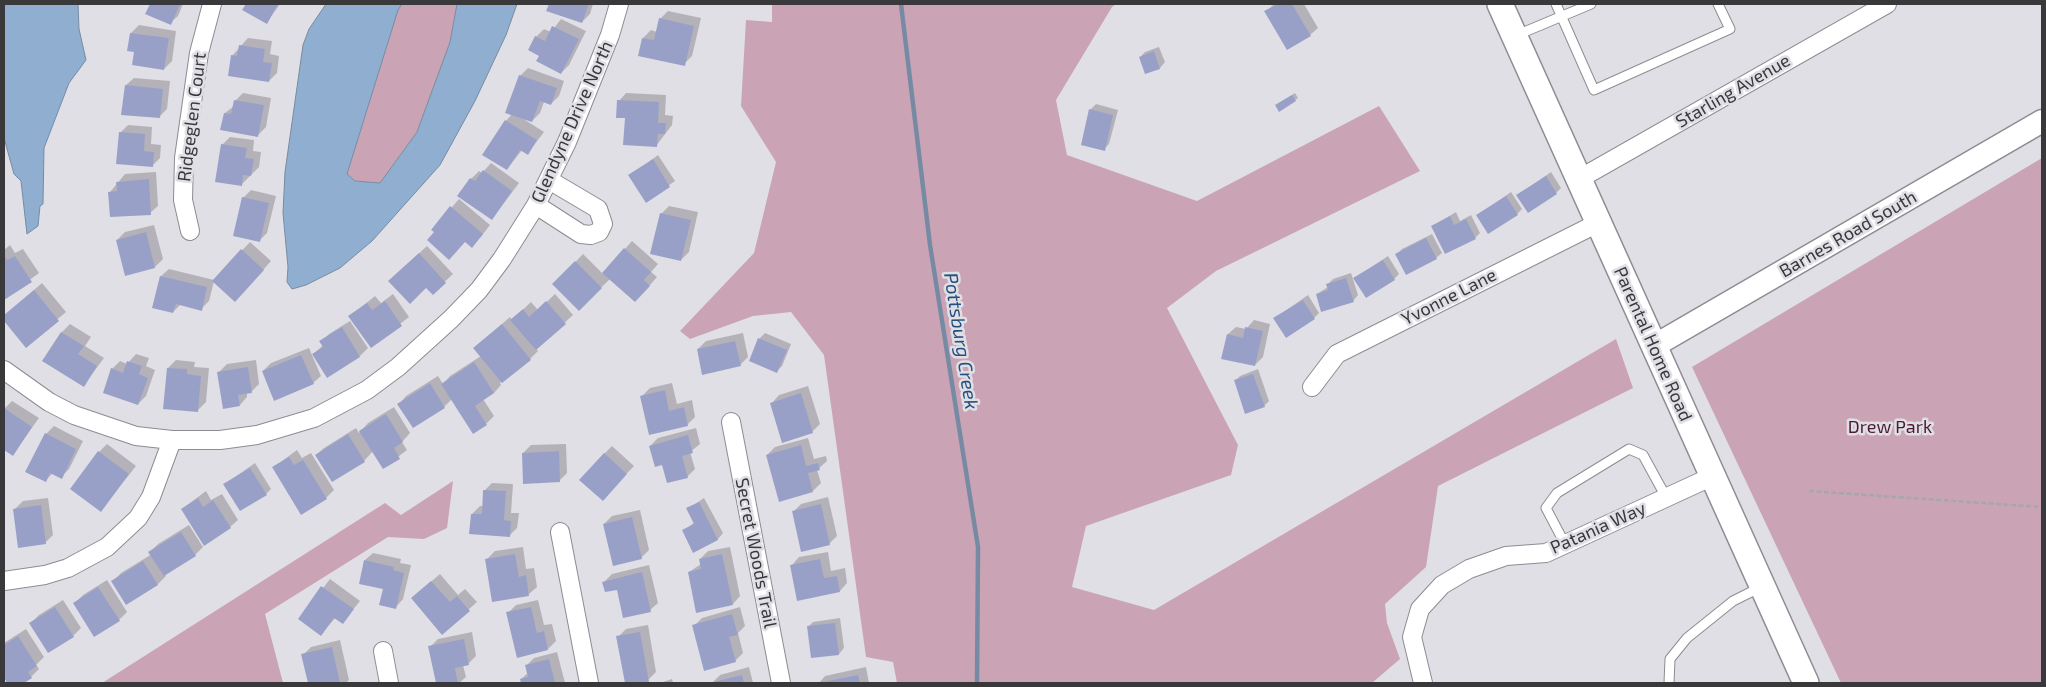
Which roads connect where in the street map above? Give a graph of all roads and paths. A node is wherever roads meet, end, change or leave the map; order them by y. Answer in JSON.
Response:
{"nodes":[{"id":1,"x":212,"y":4,"type":"edge"},
{"id":2,"x":619,"y":4,"type":"edge"},
{"id":3,"x":1500,"y":4,"type":"edge"},
{"id":4,"x":1556,"y":4,"type":"edge"},
{"id":5,"x":1591,"y":4,"type":"edge"},
{"id":6,"x":1718,"y":4,"type":"edge"},
{"id":7,"x":1887,"y":4,"type":"edge"},
{"id":8,"x":1561,"y":16,"type":"junction"},
{"id":9,"x":1514,"y":36,"type":"junction"},
{"id":10,"x":2042,"y":121,"type":"edge"},
{"id":11,"x":549,"y":180,"type":"junction"},
{"id":12,"x":1579,"y":180,"type":"junction"},
{"id":13,"x":536,"y":205,"type":"junction"},
{"id":14,"x":1598,"y":223,"type":"junction"},
{"id":15,"x":190,"y":231,"type":"dead end"},
{"id":16,"x":1654,"y":346,"type":"junction"},
{"id":17,"x":4,"y":370,"type":"edge"},
{"id":18,"x":1312,"y":387,"type":"dead end"},
{"id":19,"x":731,"y":422,"type":"dead end"},
{"id":20,"x":172,"y":440,"type":"junction"},
{"id":21,"x":1713,"y":476,"type":"junction"},
{"id":22,"x":1809,"y":491,"type":"dead end"},
{"id":23,"x":1666,"y":497,"type":"junction"},
{"id":24,"x":2042,"y":507,"type":"edge"},
{"id":25,"x":560,"y":532,"type":"dead end"},
{"id":26,"x":1565,"y":544,"type":"junction"},
{"id":27,"x":4,"y":581,"type":"edge"},
{"id":28,"x":1763,"y":586,"type":"junction"},
{"id":29,"x":382,"y":651,"type":"dead end"},
{"id":30,"x":389,"y":683,"type":"edge"},
{"id":31,"x":589,"y":683,"type":"edge"},
{"id":32,"x":781,"y":683,"type":"edge"},
{"id":33,"x":1423,"y":683,"type":"edge"},
{"id":34,"x":1669,"y":683,"type":"edge"},
{"id":35,"x":1806,"y":683,"type":"edge"}],
"edges":[{"from":1,"to":15,"type":"street","name":"Ridgeglen Court"},
{"from":2,"to":11,"type":"street","name":"Glendyne Drive North"},
{"from":3,"to":9,"type":"main road","name":"Parental Home Road"},
{"from":4,"to":8,"type":"lane"},
{"from":5,"to":8,"type":"lane"},
{"from":6,"to":8,"type":"lane"},
{"from":7,"to":12,"type":"street","name":"Starling Avenue"},
{"from":8,"to":9,"type":"lane"},
{"from":9,"to":12,"type":"main road","name":"Parental Home Road"},
{"from":10,"to":16,"type":"street","name":"Barnes Road South"},
{"from":11,"to":13,"type":"street","name":"Glendyne Drive North"},
{"from":11,"to":13,"type":"street"},
{"from":12,"to":14,"type":"main road","name":"Parental Home Road"},
{"from":13,"to":20,"type":"street","name":"Glendyne Drive North"},
{"from":14,"to":16,"type":"main road","name":"Parental Home Road"},
{"from":14,"to":18,"type":"street","name":"Yvonne Lane"},
{"from":16,"to":21,"type":"main road","name":"Parental Home Road"},
{"from":17,"to":20,"type":"street","name":"Glendyne Drive North"},
{"from":19,"to":32,"type":"street","name":"Secret Woods Trail"},
{"from":20,"to":27,"type":"street"},
{"from":21,"to":23,"type":"street","name":"Patania Way"},
{"from":21,"to":28,"type":"main road","name":"Parental Home Road"},
{"from":22,"to":24,"type":"path"},
{"from":23,"to":26,"type":"street","name":"Patania Way"},
{"from":23,"to":26,"type":"lane"},
{"from":25,"to":31,"type":"street"},
{"from":26,"to":33,"type":"street","name":"Patania Way"},
{"from":28,"to":34,"type":"lane"},
{"from":28,"to":35,"type":"main road","name":"Parental Home Road"},
{"from":29,"to":30,"type":"street"}]}
